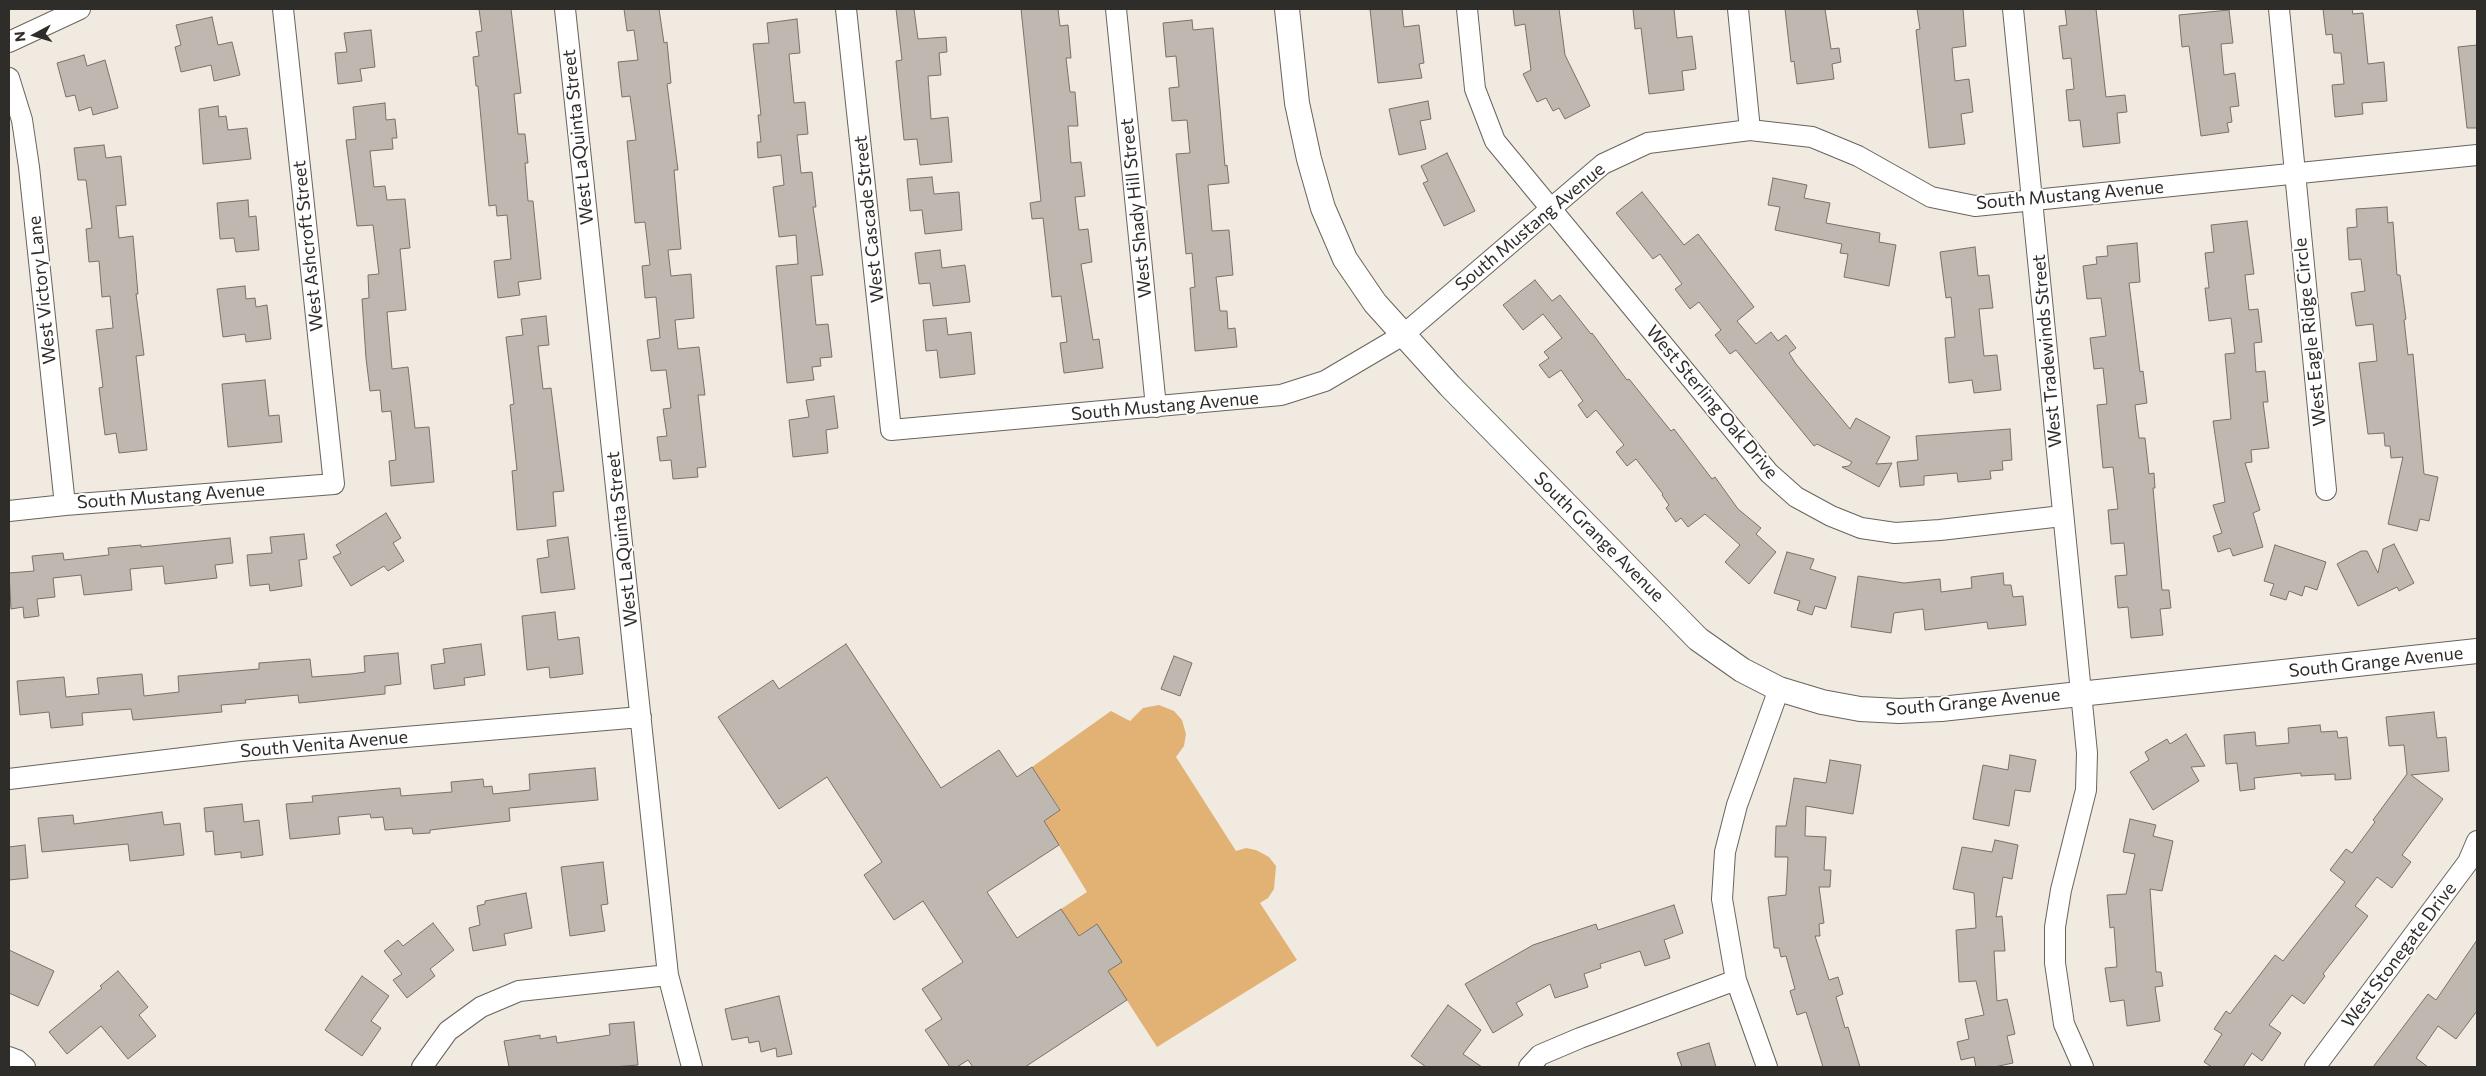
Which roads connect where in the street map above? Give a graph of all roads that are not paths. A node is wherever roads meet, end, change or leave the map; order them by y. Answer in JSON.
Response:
{"nodes":[{"id":1,"x":80,"y":9,"type":"edge"},
{"id":2,"x":282,"y":9,"type":"edge"},
{"id":3,"x":565,"y":9,"type":"edge"},
{"id":4,"x":846,"y":9,"type":"edge"},
{"id":5,"x":1116,"y":9,"type":"edge"},
{"id":6,"x":1287,"y":9,"type":"edge"},
{"id":7,"x":1467,"y":9,"type":"edge"},
{"id":8,"x":1738,"y":9,"type":"edge"},
{"id":9,"x":2013,"y":9,"type":"edge"},
{"id":10,"x":2279,"y":9,"type":"edge"},
{"id":11,"x":9,"y":42,"type":"edge"},
{"id":12,"x":9,"y":78,"type":"edge"},
{"id":13,"x":1750,"y":130,"type":"junction"},
{"id":14,"x":2477,"y":155,"type":"edge"},
{"id":15,"x":2295,"y":173,"type":"junction"},
{"id":16,"x":2032,"y":200,"type":"junction"},
{"id":17,"x":1551,"y":208,"type":"junction"},
{"id":18,"x":1403,"y":334,"type":"junction"},
{"id":19,"x":1156,"y":406,"type":"junction"},
{"id":20,"x":892,"y":430,"type":"joint"},
{"id":21,"x":334,"y":484,"type":"joint"},
{"id":22,"x":2326,"y":490,"type":"dead end"},
{"id":23,"x":65,"y":505,"type":"junction"},
{"id":24,"x":9,"y":511,"type":"edge"},
{"id":25,"x":2062,"y":516,"type":"junction"},
{"id":26,"x":2477,"y":652,"type":"edge"},
{"id":27,"x":1779,"y":689,"type":"junction"},
{"id":28,"x":2081,"y":693,"type":"junction"},
{"id":29,"x":641,"y":717,"type":"junction"},
{"id":30,"x":9,"y":779,"type":"edge"},
{"id":31,"x":2477,"y":840,"type":"edge"},
{"id":32,"x":668,"y":975,"type":"junction"},
{"id":33,"x":1736,"y":980,"type":"junction"},
{"id":34,"x":9,"y":1057,"type":"edge"},
{"id":35,"x":25,"y":1067,"type":"edge"},
{"id":36,"x":422,"y":1067,"type":"edge"},
{"id":37,"x":692,"y":1067,"type":"edge"},
{"id":38,"x":1529,"y":1067,"type":"edge"},
{"id":39,"x":1767,"y":1067,"type":"edge"},
{"id":40,"x":2083,"y":1067,"type":"edge"},
{"id":41,"x":2315,"y":1067,"type":"edge"}],
"edges":[{"from":1,"to":11,"type":"street"},
{"from":2,"to":21,"type":"street","name":"West Ashcroft Street"},
{"from":3,"to":29,"type":"street","name":"West LaQuinta Street"},
{"from":4,"to":20,"type":"street","name":"West Cascade Street"},
{"from":5,"to":19,"type":"street","name":"West Shady Hill Street"},
{"from":6,"to":18,"type":"street","name":"South Grange Avenue"},
{"from":7,"to":17,"type":"street","name":"West Sterling Oak Drive"},
{"from":8,"to":13,"type":"street"},
{"from":9,"to":16,"type":"street","name":"West Tradewinds Street"},
{"from":10,"to":15,"type":"street","name":"West Eagle Ridge Circle"},
{"from":12,"to":23,"type":"street","name":"West Victory Lane"},
{"from":13,"to":16,"type":"street","name":"South Mustang Avenue"},
{"from":13,"to":17,"type":"street","name":"South Mustang Avenue"},
{"from":14,"to":15,"type":"street","name":"South Mustang Avenue"},
{"from":15,"to":16,"type":"street","name":"South Mustang Avenue"},
{"from":15,"to":22,"type":"street","name":"West Eagle Ridge Circle"},
{"from":16,"to":25,"type":"street","name":"West Tradewinds Street"},
{"from":17,"to":18,"type":"street","name":"South Mustang Avenue"},
{"from":17,"to":25,"type":"street","name":"West Sterling Oak Drive"},
{"from":18,"to":19,"type":"street","name":"South Mustang Avenue"},
{"from":18,"to":27,"type":"street","name":"South Grange Avenue"},
{"from":19,"to":20,"type":"street","name":"South Mustang Avenue"},
{"from":21,"to":23,"type":"street","name":"South Mustang Avenue"},
{"from":23,"to":24,"type":"street","name":"South Mustang Avenue"},
{"from":25,"to":28,"type":"street","name":"West Tradewinds Street"},
{"from":26,"to":28,"type":"street","name":"South Grange Avenue"},
{"from":27,"to":28,"type":"street","name":"South Grange Avenue"},
{"from":27,"to":33,"type":"street"},
{"from":28,"to":40,"type":"street","name":"West Tradewinds Street"},
{"from":29,"to":30,"type":"street","name":"South Venita Avenue"},
{"from":29,"to":32,"type":"street","name":"West LaQuinta Street"},
{"from":31,"to":41,"type":"street","name":"West Stonegate Drive"},
{"from":32,"to":36,"type":"street"},
{"from":32,"to":37,"type":"street","name":"West LaQuinta Street"},
{"from":33,"to":38,"type":"street"},
{"from":33,"to":39,"type":"street"},
{"from":34,"to":35,"type":"street"}]}
